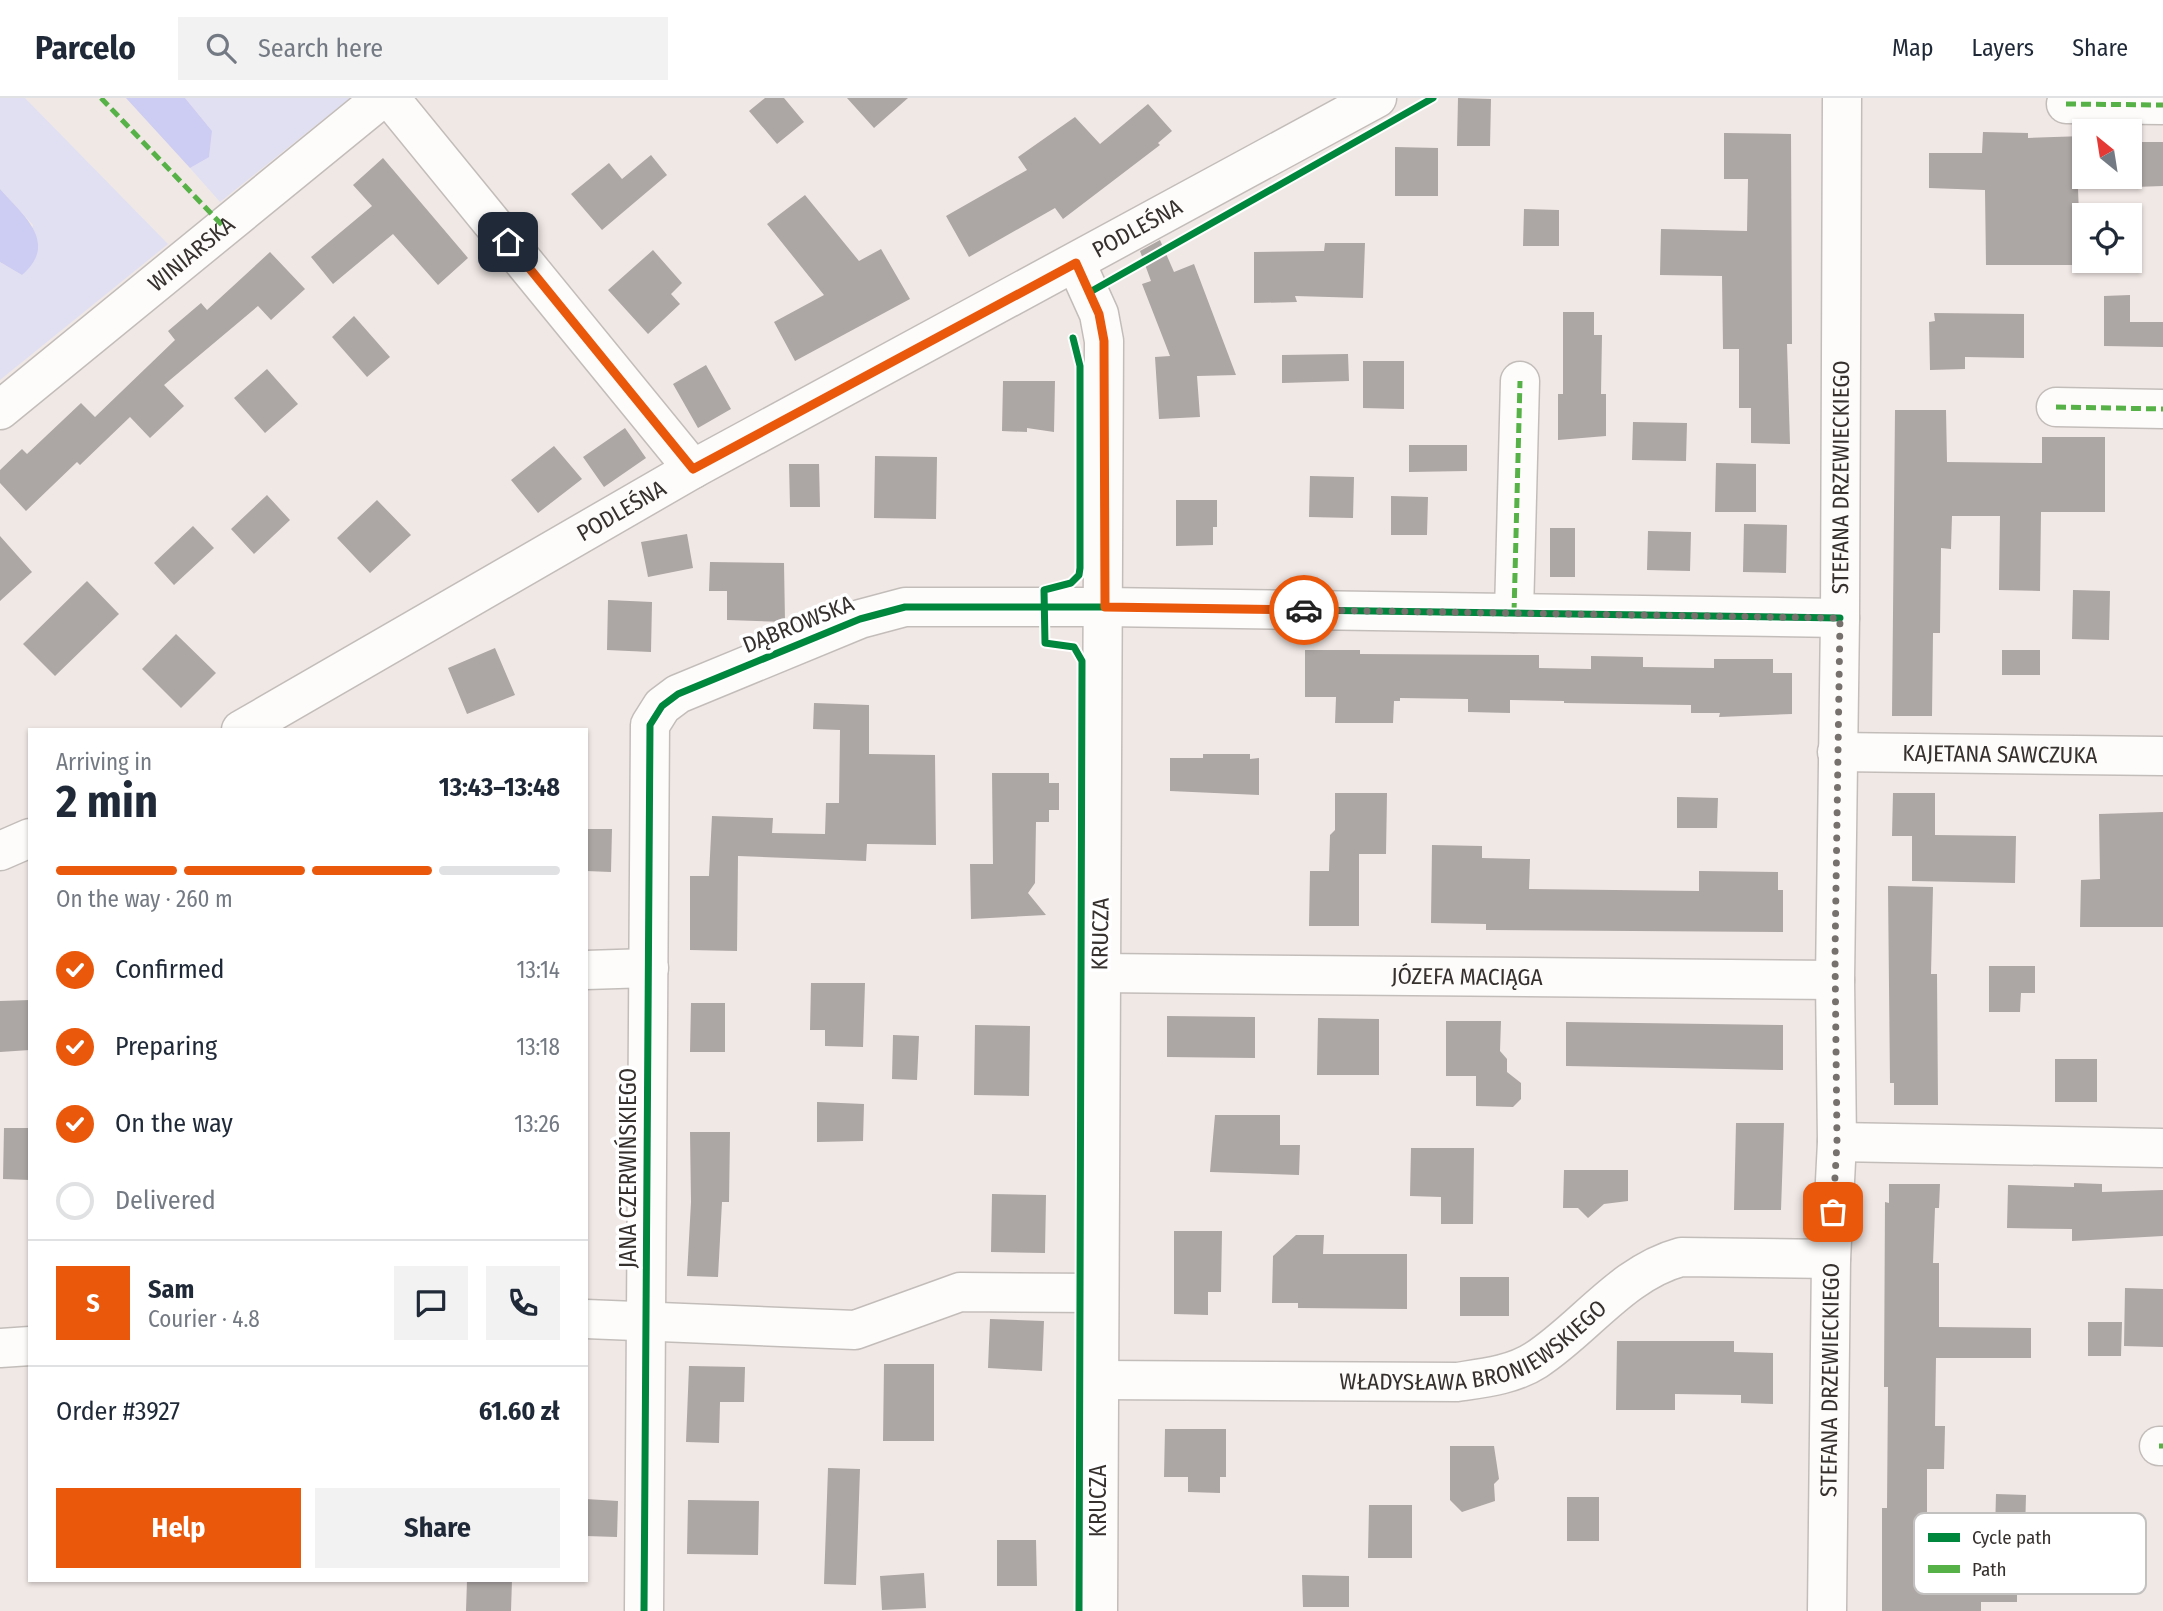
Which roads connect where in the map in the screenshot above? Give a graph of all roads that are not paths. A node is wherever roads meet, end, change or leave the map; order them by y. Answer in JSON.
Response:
{"nodes":[{"id":1,"x":382,"y":98,"type":"edge"},
{"id":2,"x":390,"y":98,"type":"edge"},
{"id":3,"x":1377,"y":98,"type":"edge"},
{"id":4,"x":1842,"y":98,"type":"edge"},
{"id":5,"x":2066,"y":104,"type":"dead end"},
{"id":6,"x":2163,"y":104,"type":"edge"},
{"id":7,"x":1333,"y":108,"type":"edge"},
{"id":8,"x":1076,"y":263,"type":"junction"},
{"id":9,"x":1520,"y":381,"type":"dead end"},
{"id":10,"x":2056,"y":407,"type":"dead end"},
{"id":11,"x":2163,"y":409,"type":"edge"},
{"id":12,"x":0,"y":410,"type":"edge"},
{"id":13,"x":693,"y":469,"type":"junction"},
{"id":14,"x":1105,"y":607,"type":"junction"},
{"id":15,"x":1514,"y":613,"type":"junction"},
{"id":16,"x":1840,"y":618,"type":"junction"},
{"id":17,"x":650,"y":725,"type":"joint"},
{"id":18,"x":244,"y":728,"type":"edge"},
{"id":19,"x":1837,"y":752,"type":"junction"},
{"id":20,"x":2163,"y":756,"type":"edge"},
{"id":21,"x":28,"y":839,"type":"edge"},
{"id":22,"x":0,"y":850,"type":"edge"},
{"id":23,"x":649,"y":968,"type":"junction"},
{"id":24,"x":588,"y":970,"type":"edge"},
{"id":25,"x":1099,"y":973,"type":"junction"},
{"id":26,"x":1835,"y":980,"type":"junction"},
{"id":27,"x":1837,"y":1142,"type":"junction"},
{"id":28,"x":2163,"y":1148,"type":"edge"},
{"id":29,"x":1830,"y":1259,"type":"junction"},
{"id":30,"x":1097,"y":1293,"type":"junction"},
{"id":31,"x":588,"y":1319,"type":"edge"},
{"id":32,"x":647,"y":1320,"type":"junction"},
{"id":33,"x":28,"y":1346,"type":"edge"},
{"id":34,"x":0,"y":1348,"type":"edge"},
{"id":35,"x":1098,"y":1380,"type":"junction"},
{"id":36,"x":644,"y":1611,"type":"edge"},
{"id":37,"x":1098,"y":1611,"type":"edge"},
{"id":38,"x":1827,"y":1611,"type":"edge"}],
"edges":[{"from":1,"to":12,"type":"street","name":"WINIARSKA"},
{"from":2,"to":13,"type":"street"},
{"from":3,"to":7,"type":"street","name":"PODLEŚNA"},
{"from":4,"to":16,"type":"street","name":"STEFANA DRZEWIECKIEGO"},
{"from":5,"to":6,"type":"street"},
{"from":7,"to":8,"type":"street","name":"PODLEŚNA"},
{"from":8,"to":13,"type":"street","name":"PODLEŚNA"},
{"from":8,"to":14,"type":"street","name":"KRUCZA"},
{"from":9,"to":15,"type":"street"},
{"from":10,"to":11,"type":"street"},
{"from":13,"to":18,"type":"street","name":"PODLEŚNA"},
{"from":14,"to":15,"type":"street","name":"DĄBROWSKA"},
{"from":14,"to":17,"type":"street","name":"DĄBROWSKA"},
{"from":14,"to":25,"type":"street","name":"KRUCZA"},
{"from":15,"to":16,"type":"street","name":"DĄBROWSKA"},
{"from":16,"to":19,"type":"street","name":"STEFANA DRZEWIECKIEGO"},
{"from":17,"to":23,"type":"street","name":"JANA CZERWIŃSKIEGO"},
{"from":19,"to":20,"type":"street","name":"KAJETANA SAWCZUKA"},
{"from":19,"to":26,"type":"street","name":"STEFANA DRZEWIECKIEGO"},
{"from":21,"to":22,"type":"street"},
{"from":23,"to":24,"type":"street"},
{"from":23,"to":32,"type":"street","name":"JANA CZERWIŃSKIEGO"},
{"from":25,"to":26,"type":"street","name":"JÓZEFA MACIĄGA"},
{"from":25,"to":30,"type":"street","name":"KRUCZA"},
{"from":26,"to":27,"type":"street","name":"STEFANA DRZEWIECKIEGO"},
{"from":27,"to":28,"type":"street"},
{"from":27,"to":29,"type":"street","name":"STEFANA DRZEWIECKIEGO"},
{"from":29,"to":35,"type":"street","name":"WŁADYSŁAWA BRONIEWSKIEGO"},
{"from":29,"to":38,"type":"street","name":"STEFANA DRZEWIECKIEGO"},
{"from":30,"to":32,"type":"street"},
{"from":30,"to":35,"type":"street","name":"KRUCZA"},
{"from":31,"to":32,"type":"street"},
{"from":32,"to":36,"type":"street","name":"JANA CZERWIŃSKIEGO"},
{"from":33,"to":34,"type":"street"},
{"from":35,"to":37,"type":"street","name":"KRUCZA"}]}
